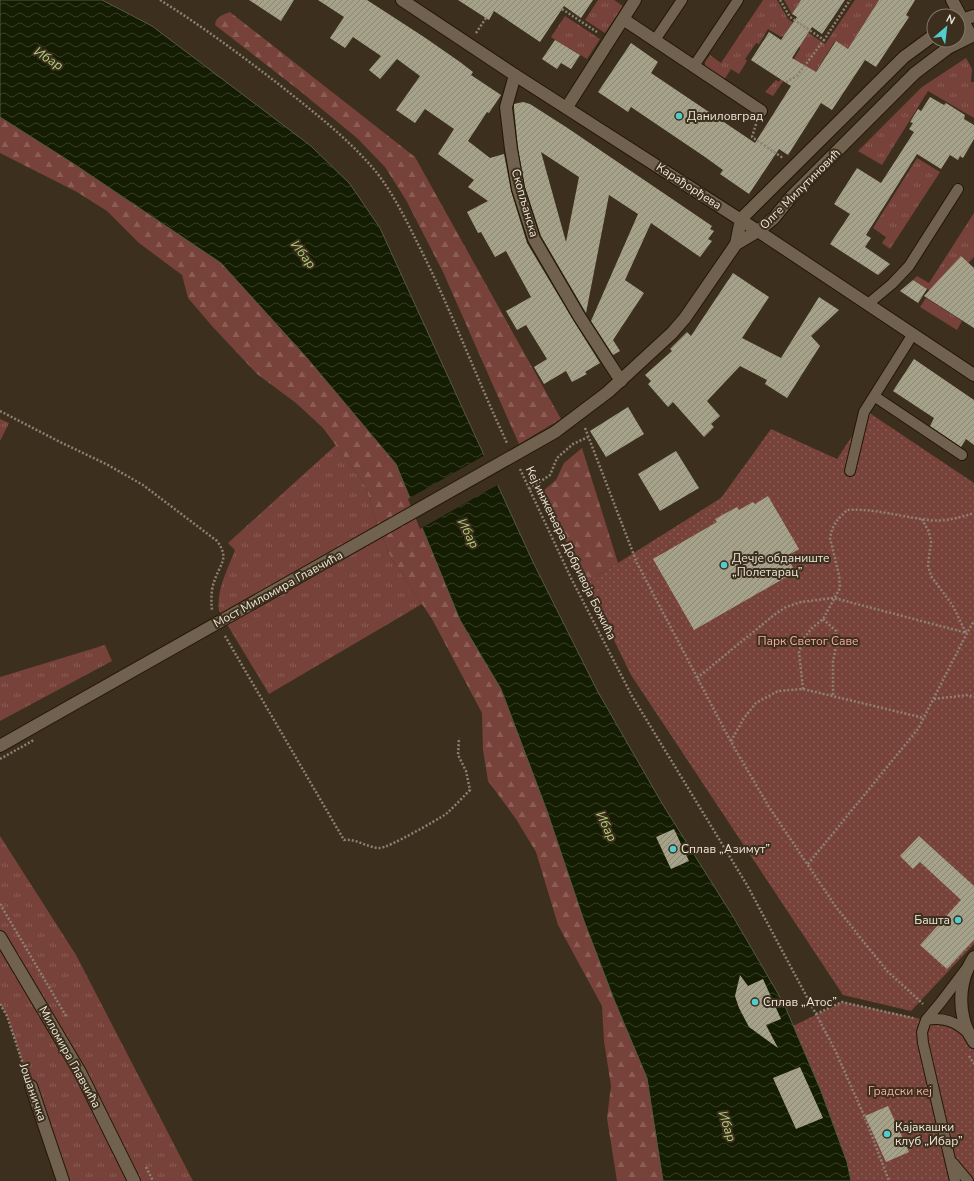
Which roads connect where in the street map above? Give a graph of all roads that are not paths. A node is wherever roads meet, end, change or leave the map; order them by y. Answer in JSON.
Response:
{"nodes":[{"id":1,"x":402,"y":0,"type":"edge"},
{"id":2,"x":635,"y":0,"type":"edge"},
{"id":3,"x":682,"y":0,"type":"edge"},
{"id":4,"x":738,"y":0,"type":"edge"},
{"id":5,"x":623,"y":18,"type":"junction"},
{"id":6,"x":966,"y":27,"type":"edge"},
{"id":7,"x":973,"y":36,"type":"edge"},
{"id":8,"x":655,"y":40,"type":"junction"},
{"id":9,"x":926,"y":41,"type":"edge"},
{"id":10,"x":694,"y":66,"type":"junction"},
{"id":11,"x":515,"y":75,"type":"junction"},
{"id":12,"x":567,"y":107,"type":"junction"},
{"id":13,"x":761,"y":110,"type":"road end"},
{"id":14,"x":958,"y":189,"type":"dead end"},
{"id":15,"x":741,"y":220,"type":"junction"},
{"id":16,"x":758,"y":231,"type":"junction"},
{"id":17,"x":736,"y":244,"type":"junction"},
{"id":18,"x":868,"y":304,"type":"junction"},
{"id":19,"x":913,"y":334,"type":"junction"},
{"id":20,"x":974,"y":375,"type":"edge"},
{"id":21,"x":621,"y":381,"type":"junction"},
{"id":22,"x":874,"y":396,"type":"junction"},
{"id":23,"x":962,"y":455,"type":"dead end"},
{"id":24,"x":850,"y":471,"type":"dead end"},
{"id":25,"x":0,"y":746,"type":"edge"},
{"id":26,"x":0,"y":937,"type":"edge"},
{"id":27,"x":973,"y":958,"type":"edge"},
{"id":28,"x":926,"y":1020,"type":"junction"},
{"id":29,"x":971,"y":1038,"type":"edge"},
{"id":30,"x":31,"y":1086,"type":"road end"},
{"id":31,"x":949,"y":1158,"type":"junction"},
{"id":32,"x":63,"y":1181,"type":"edge"},
{"id":33,"x":134,"y":1181,"type":"edge"},
{"id":34,"x":955,"y":1181,"type":"edge"},
{"id":35,"x":968,"y":1181,"type":"edge"}],
"edges":[{"from":1,"to":11,"type":"street","name":"Карађорђева"},
{"from":2,"to":5,"type":"street"},
{"from":3,"to":8,"type":"lane"},
{"from":4,"to":10,"type":"lane"},
{"from":5,"to":8,"type":"street"},
{"from":5,"to":12,"type":"street"},
{"from":6,"to":7,"type":"street"},
{"from":7,"to":16,"type":"street","name":"Олге Милутиновић"},
{"from":8,"to":10,"type":"street"},
{"from":9,"to":15,"type":"street","name":"Олге Милутиновић"},
{"from":10,"to":13,"type":"street"},
{"from":11,"to":12,"type":"street","name":"Карађорђева"},
{"from":11,"to":21,"type":"street","name":"Скопљанска"},
{"from":12,"to":15,"type":"street","name":"Карађорђева"},
{"from":14,"to":18,"type":"lane"},
{"from":15,"to":16,"type":"street","name":"Карађорђева"},
{"from":15,"to":17,"type":"street","name":"Олге Милутиновић"},
{"from":16,"to":17,"type":"street","name":"Олге Милутиновић"},
{"from":16,"to":18,"type":"street","name":"Карађорђева"},
{"from":17,"to":21,"type":"street"},
{"from":18,"to":19,"type":"street","name":"Карађорђева"},
{"from":19,"to":20,"type":"street","name":"Карађорђева"},
{"from":19,"to":22,"type":"lane"},
{"from":21,"to":25,"type":"street","name":"Мост Миломира Главчића","bridge":true},
{"from":22,"to":23,"type":"lane"},
{"from":22,"to":24,"type":"lane"},
{"from":26,"to":33,"type":"street","name":"Миломира Главчића"},
{"from":27,"to":28,"type":"lane"},
{"from":27,"to":29,"type":"street"},
{"from":28,"to":29,"type":"lane"},
{"from":28,"to":31,"type":"lane"},
{"from":30,"to":32,"type":"street","name":"Јошаничка"},
{"from":31,"to":34,"type":"lane"},
{"from":31,"to":35,"type":"lane"}]}
